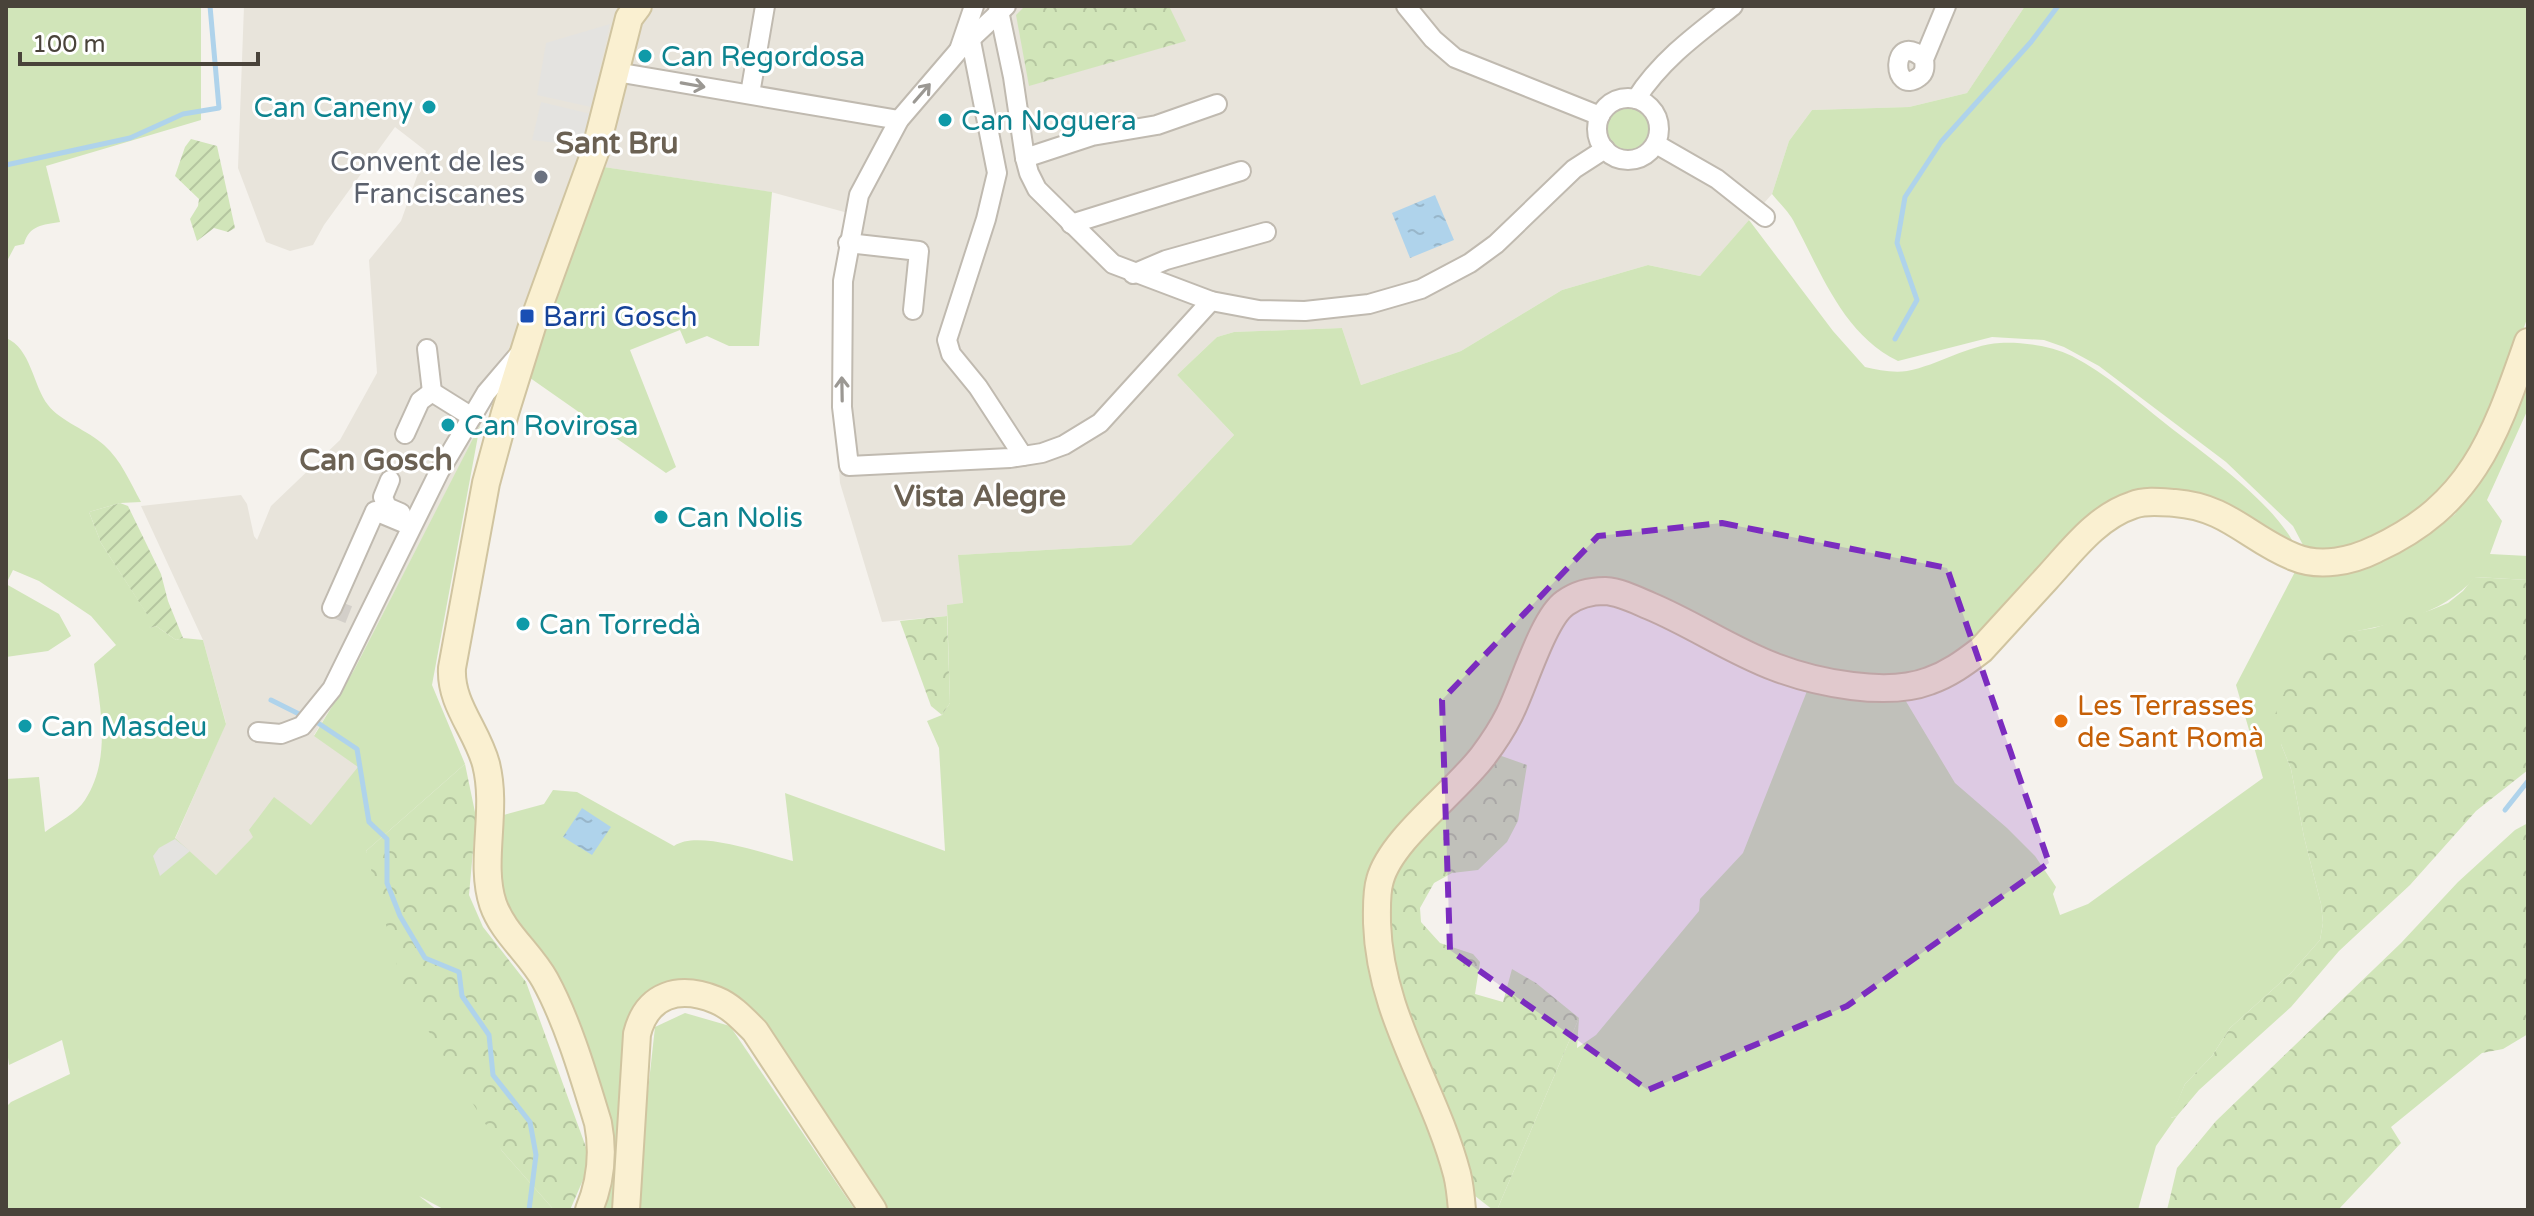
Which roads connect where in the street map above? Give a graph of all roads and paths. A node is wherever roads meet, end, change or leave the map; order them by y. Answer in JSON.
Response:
{"nodes":[{"id":1,"x":638,"y":6,"type":"edge"},
{"id":2,"x":765,"y":6,"type":"edge"},
{"id":3,"x":974,"y":6,"type":"edge"},
{"id":4,"x":1406,"y":6,"type":"edge"},
{"id":5,"x":1733,"y":6,"type":"edge"},
{"id":6,"x":1946,"y":6,"type":"edge"},
{"id":7,"x":1001,"y":8,"type":"edge"},
{"id":8,"x":965,"y":45,"type":"junction"},
{"id":9,"x":1924,"y":59,"type":"dead end"},
{"id":10,"x":616,"y":72,"type":"junction"},
{"id":11,"x":750,"y":94,"type":"junction"},
{"id":12,"x":1636,"y":99,"type":"junction"},
{"id":13,"x":1217,"y":104,"type":"dead end"},
{"id":14,"x":1600,"y":116,"type":"junction"},
{"id":15,"x":899,"y":120,"type":"junction"},
{"id":16,"x":1656,"y":144,"type":"junction"},
{"id":17,"x":1605,"y":149,"type":"junction"},
{"id":18,"x":1025,"y":158,"type":"junction"},
{"id":19,"x":1241,"y":171,"type":"dead end"},
{"id":20,"x":1765,"y":217,"type":"dead end"},
{"id":21,"x":1071,"y":224,"type":"junction"},
{"id":22,"x":1266,"y":232,"type":"dead end"},
{"id":23,"x":848,"y":243,"type":"junction"},
{"id":24,"x":1133,"y":274,"type":"junction"},
{"id":25,"x":1211,"y":301,"type":"junction"},
{"id":26,"x":913,"y":310,"type":"dead end"},
{"id":27,"x":2528,"y":342,"type":"edge"},
{"id":28,"x":527,"y":346,"type":"junction"},
{"id":29,"x":427,"y":349,"type":"dead end"},
{"id":30,"x":432,"y":392,"type":"junction"},
{"id":31,"x":472,"y":417,"type":"junction"},
{"id":32,"x":405,"y":434,"type":"dead end"},
{"id":33,"x":1023,"y":456,"type":"junction"},
{"id":34,"x":390,"y":480,"type":"dead end"},
{"id":35,"x":413,"y":522,"type":"junction"},
{"id":36,"x":332,"y":608,"type":"dead end"},
{"id":37,"x":258,"y":732,"type":"dead end"},
{"id":38,"x":589,"y":1210,"type":"edge"},
{"id":39,"x":626,"y":1210,"type":"edge"},
{"id":40,"x":873,"y":1210,"type":"edge"},
{"id":41,"x":1462,"y":1210,"type":"edge"}],
"edges":[{"from":1,"to":10,"type":"street"},
{"from":2,"to":11,"type":"street"},
{"from":3,"to":8,"type":"street"},
{"from":4,"to":14,"type":"street"},
{"from":5,"to":12,"type":"street"},
{"from":6,"to":9,"type":"street"},
{"from":7,"to":8,"type":"street"},
{"from":7,"to":18,"type":"street"},
{"from":15,"to":8,"type":"street","one_way":true},
{"from":8,"to":33,"type":"street"},
{"from":10,"to":11,"type":"street","one_way":true},
{"from":10,"to":28,"type":"street"},
{"from":11,"to":15,"type":"street"},
{"from":12,"to":14,"type":"street"},
{"from":12,"to":16,"type":"street"},
{"from":13,"to":18,"type":"street"},
{"from":14,"to":17,"type":"street"},
{"from":15,"to":23,"type":"street"},
{"from":16,"to":17,"type":"street"},
{"from":16,"to":20,"type":"street"},
{"from":17,"to":25,"type":"street"},
{"from":18,"to":21,"type":"street"},
{"from":19,"to":21,"type":"street"},
{"from":21,"to":24,"type":"street"},
{"from":22,"to":24,"type":"street"},
{"from":23,"to":26,"type":"street"},
{"from":33,"to":23,"type":"street","one_way":true},
{"from":24,"to":25,"type":"street"},
{"from":25,"to":33,"type":"street"},
{"from":27,"to":41,"type":"street"},
{"from":28,"to":31,"type":"street"},
{"from":28,"to":38,"type":"street"},
{"from":29,"to":30,"type":"street"},
{"from":30,"to":31,"type":"street"},
{"from":30,"to":32,"type":"street"},
{"from":31,"to":35,"type":"street"},
{"from":34,"to":35,"type":"street"},
{"from":35,"to":36,"type":"street"},
{"from":35,"to":37,"type":"street"},
{"from":39,"to":40,"type":"street"}]}
